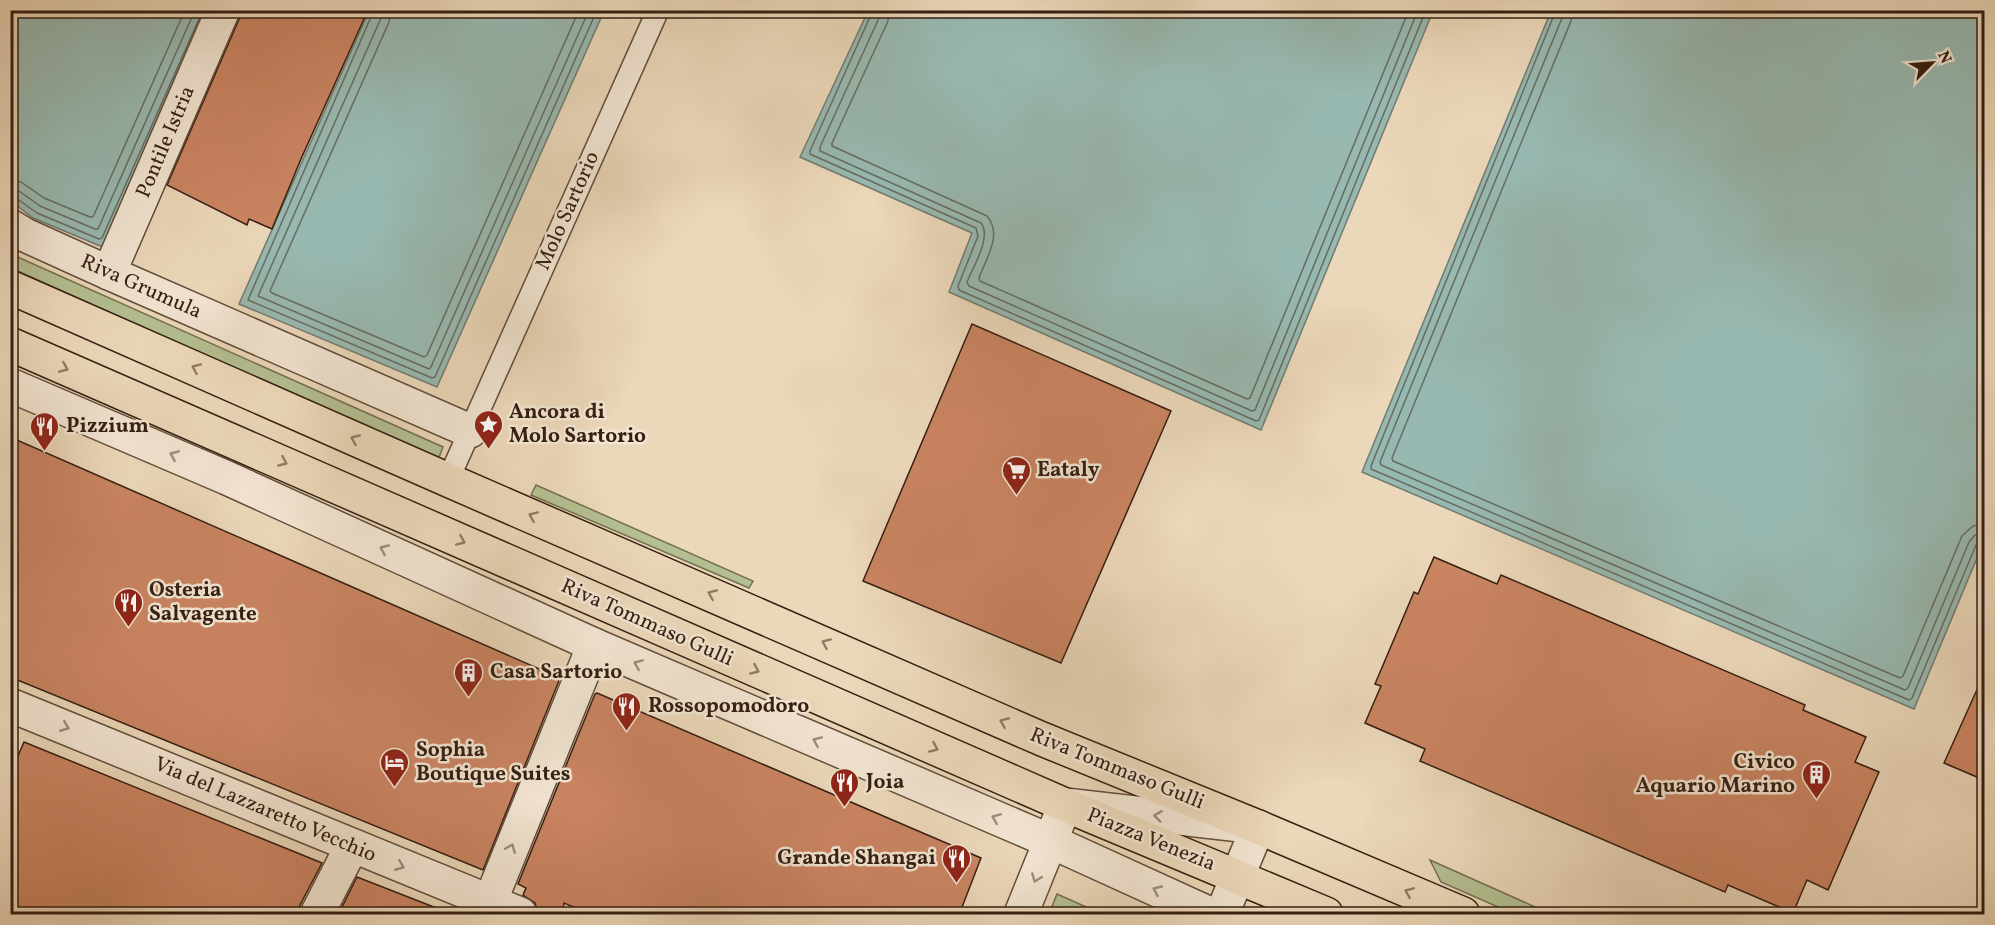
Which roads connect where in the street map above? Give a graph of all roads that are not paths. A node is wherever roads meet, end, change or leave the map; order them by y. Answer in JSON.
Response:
{"nodes":[{"id":1,"x":223,"y":10,"type":"edge"},
{"id":2,"x":658,"y":10,"type":"edge"},
{"id":3,"x":10,"y":226,"type":"edge"},
{"id":4,"x":109,"y":273,"type":"junction"},
{"id":5,"x":10,"y":287,"type":"edge"},
{"id":6,"x":10,"y":344,"type":"edge"},
{"id":7,"x":10,"y":385,"type":"edge"},
{"id":8,"x":474,"y":421,"type":"junction"},
{"id":9,"x":448,"y":480,"type":"junction"},
{"id":10,"x":594,"y":645,"type":"junction"},
{"id":11,"x":10,"y":705,"type":"edge"},
{"id":12,"x":1065,"y":805,"type":"junction"},
{"id":13,"x":1258,"y":827,"type":"junction"},
{"id":14,"x":1050,"y":842,"type":"junction"},
{"id":15,"x":352,"y":846,"type":"junction"},
{"id":16,"x":1238,"y":876,"type":"junction"},
{"id":17,"x":490,"y":902,"type":"junction"},
{"id":18,"x":317,"y":915,"type":"edge"},
{"id":19,"x":520,"y":915,"type":"edge"},
{"id":20,"x":1022,"y":915,"type":"edge"},
{"id":21,"x":1210,"y":915,"type":"edge"},
{"id":22,"x":1222,"y":915,"type":"edge"},
{"id":23,"x":1326,"y":915,"type":"edge"},
{"id":24,"x":1463,"y":915,"type":"edge"}],
"edges":[{"from":1,"to":4,"type":"street","name":"Pontile Istria"},
{"from":2,"to":8,"type":"lane","name":"Molo Sartorio"},
{"from":3,"to":4,"type":"street","name":"Riva Grumula"},
{"from":4,"to":8,"type":"street","name":"Riva Grumula"},
{"from":9,"to":5,"type":"main road","name":"Riva Tommaso Gulli","one_way":true},
{"from":6,"to":12,"type":"main road","name":"Riva Tommaso Gulli","one_way":true},
{"from":10,"to":7,"type":"street","name":"Riva Tommaso Gulli","one_way":true},
{"from":8,"to":9,"type":"lane"},
{"from":13,"to":9,"type":"main road","name":"Riva Tommaso Gulli","one_way":true},
{"from":14,"to":10,"type":"street","name":"Riva Tommaso Gulli","one_way":true},
{"from":17,"to":10,"type":"street","one_way":true},
{"from":11,"to":15,"type":"street","name":"Via del Lazzaretto Vecchio","one_way":true},
{"from":13,"to":12,"type":"street","name":"Piazza Venezia","one_way":true},
{"from":12,"to":14,"type":"street","name":"Piazza Venezia"},
{"from":12,"to":16,"type":"main road","name":"Piazza Venezia"},
{"from":13,"to":16,"type":"street","name":"Piazza Venezia"},
{"from":24,"to":13,"type":"main road","name":"Riva Tommaso Gulli","one_way":true},
{"from":14,"to":20,"type":"street","name":"Piazza Venezia","one_way":true},
{"from":21,"to":14,"type":"street","name":"Piazza Venezia","one_way":true},
{"from":15,"to":17,"type":"street","name":"Via del Lazzaretto Vecchio","one_way":true},
{"from":15,"to":18,"type":"street"},
{"from":16,"to":22,"type":"street","name":"Piazza Venezia"},
{"from":16,"to":23,"type":"main road"},
{"from":17,"to":19,"type":"street","name":"Via del Lazzaretto Vecchio"}]}
